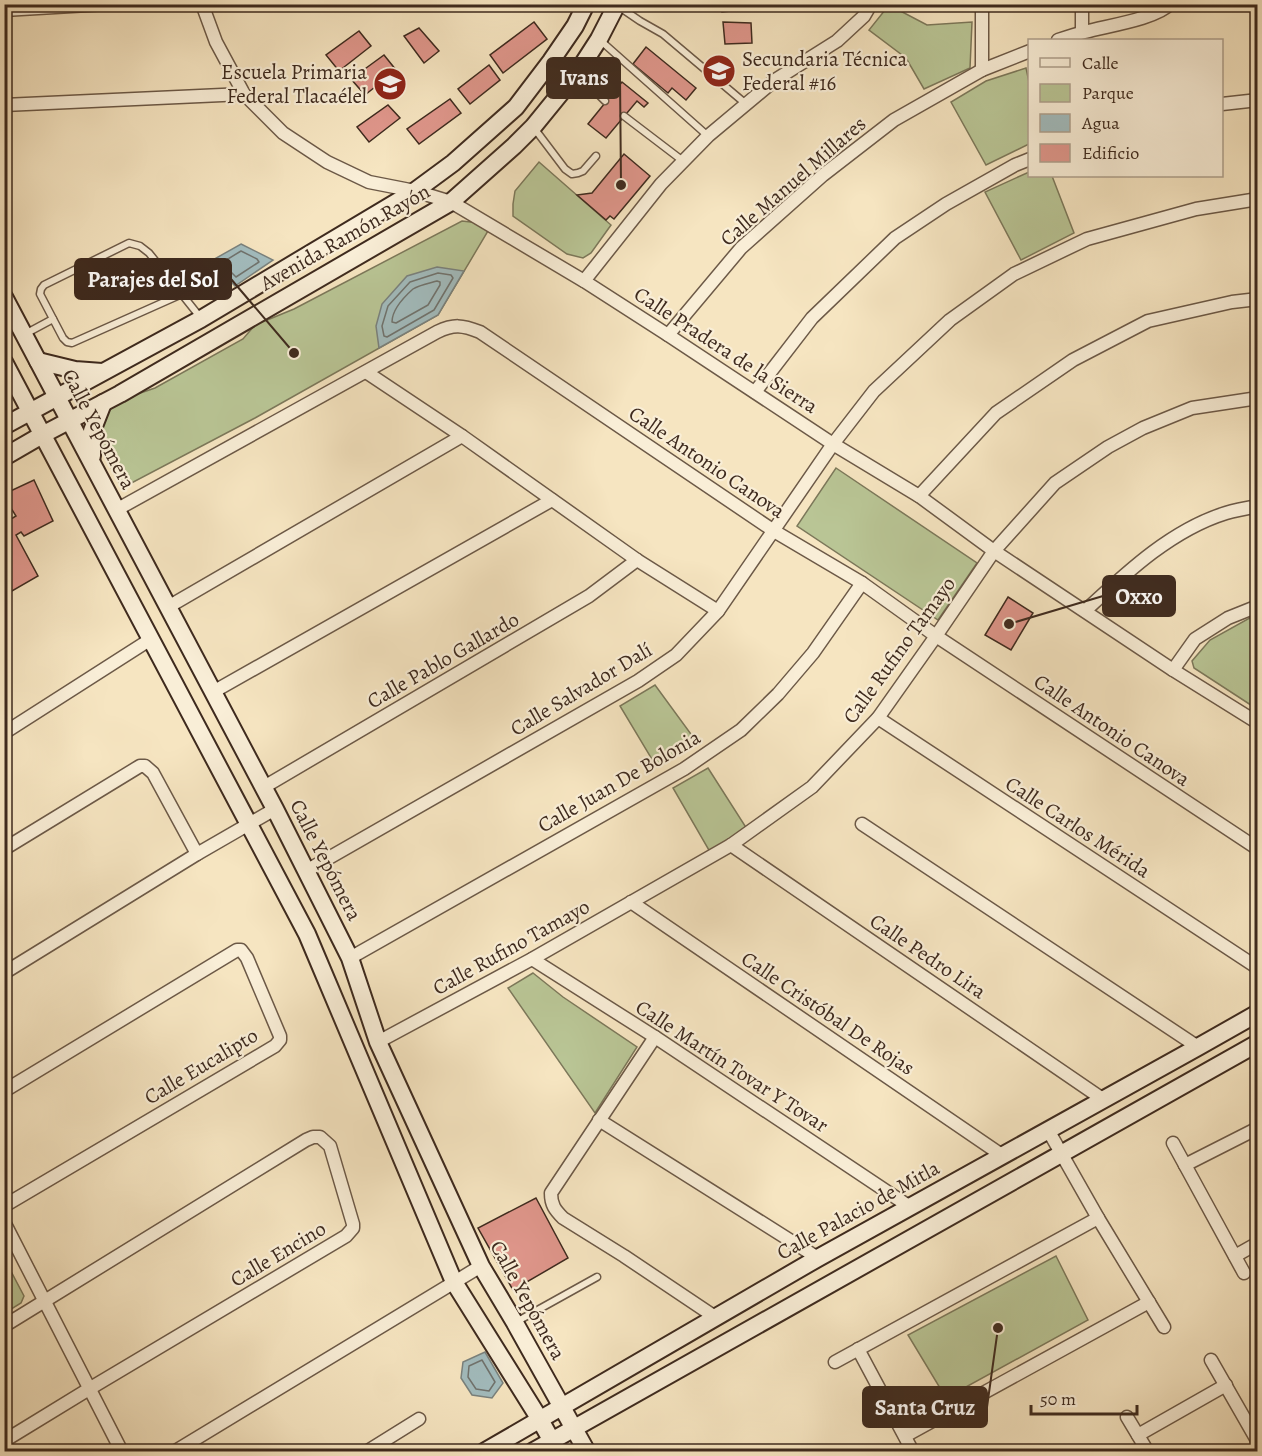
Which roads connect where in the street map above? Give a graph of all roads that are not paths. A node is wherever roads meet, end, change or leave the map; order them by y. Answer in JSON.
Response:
{"nodes":[{"id":1,"x":106,"y":4,"type":"edge"},
{"id":2,"x":202,"y":4,"type":"edge"},
{"id":3,"x":586,"y":4,"type":"edge"},
{"id":4,"x":871,"y":4,"type":"edge"},
{"id":5,"x":982,"y":4,"type":"edge"},
{"id":6,"x":1082,"y":4,"type":"edge"},
{"id":7,"x":1170,"y":4,"type":"edge"},
{"id":8,"x":617,"y":5,"type":"edge"},
{"id":9,"x":4,"y":10,"type":"edge"},
{"id":10,"x":1082,"y":32,"type":"junction"},
{"id":11,"x":599,"y":39,"type":"junction"},
{"id":12,"x":1061,"y":39,"type":"edge"},
{"id":13,"x":1028,"y":51,"type":"edge"},
{"id":14,"x":982,"y":70,"type":"junction"},
{"id":15,"x":577,"y":73,"type":"junction"},
{"id":16,"x":244,"y":94,"type":"junction"},
{"id":17,"x":605,"y":100,"type":"dead end"},
{"id":18,"x":1257,"y":100,"type":"edge"},
{"id":19,"x":746,"y":104,"type":"junction"},
{"id":20,"x":1223,"y":104,"type":"edge"},
{"id":21,"x":4,"y":105,"type":"edge"},
{"id":22,"x":624,"y":116,"type":"dead end"},
{"id":23,"x":533,"y":126,"type":"junction"},
{"id":24,"x":708,"y":136,"type":"junction"},
{"id":25,"x":596,"y":156,"type":"dead end"},
{"id":26,"x":1028,"y":159,"type":"edge"},
{"id":27,"x":683,"y":161,"type":"junction"},
{"id":28,"x":415,"y":191,"type":"junction"},
{"id":29,"x":1257,"y":199,"type":"edge"},
{"id":30,"x":451,"y":202,"type":"junction"},
{"id":31,"x":584,"y":281,"type":"junction"},
{"id":32,"x":182,"y":294,"type":"junction"},
{"id":33,"x":4,"y":297,"type":"edge"},
{"id":34,"x":1257,"y":299,"type":"edge"},
{"id":35,"x":53,"y":319,"type":"junction"},
{"id":36,"x":201,"y":319,"type":"junction"},
{"id":37,"x":24,"y":334,"type":"junction"},
{"id":38,"x":668,"y":335,"type":"junction"},
{"id":39,"x":38,"y":361,"type":"junction"},
{"id":40,"x":4,"y":362,"type":"edge"},
{"id":41,"x":103,"y":372,"type":"junction"},
{"id":42,"x":366,"y":372,"type":"junction"},
{"id":43,"x":755,"y":392,"type":"junction"},
{"id":44,"x":57,"y":397,"type":"junction"},
{"id":45,"x":1257,"y":398,"type":"edge"},
{"id":46,"x":104,"y":403,"type":"junction"},
{"id":47,"x":30,"y":411,"type":"junction"},
{"id":48,"x":70,"y":420,"type":"junction"},
{"id":49,"x":4,"y":426,"type":"edge"},
{"id":50,"x":42,"y":435,"type":"junction"},
{"id":51,"x":462,"y":436,"type":"junction"},
{"id":52,"x":833,"y":444,"type":"junction"},
{"id":53,"x":4,"y":457,"type":"edge"},
{"id":54,"x":92,"y":460,"type":"junction"},
{"id":55,"x":919,"y":496,"type":"junction"},
{"id":56,"x":552,"y":500,"type":"junction"},
{"id":57,"x":1257,"y":506,"type":"edge"},
{"id":58,"x":116,"y":510,"type":"junction"},
{"id":59,"x":774,"y":531,"type":"junction"},
{"id":60,"x":994,"y":551,"type":"junction"},
{"id":61,"x":638,"y":560,"type":"junction"},
{"id":62,"x":862,"y":583,"type":"junction"},
{"id":63,"x":1257,"y":606,"type":"edge"},
{"id":64,"x":168,"y":607,"type":"junction"},
{"id":65,"x":718,"y":611,"type":"junction"},
{"id":66,"x":1085,"y":611,"type":"junction"},
{"id":67,"x":936,"y":636,"type":"junction"},
{"id":68,"x":151,"y":639,"type":"junction"},
{"id":69,"x":1173,"y":670,"type":"junction"},
{"id":70,"x":213,"y":692,"type":"junction"},
{"id":71,"x":878,"y":718,"type":"junction"},
{"id":72,"x":1257,"y":723,"type":"edge"},
{"id":73,"x":4,"y":733,"type":"edge"},
{"id":74,"x":264,"y":787,"type":"junction"},
{"id":75,"x":275,"y":809,"type":"junction"},
{"id":76,"x":862,"y":824,"type":"dead end"},
{"id":77,"x":250,"y":825,"type":"junction"},
{"id":78,"x":731,"y":845,"type":"junction"},
{"id":79,"x":4,"y":849,"type":"edge"},
{"id":80,"x":1257,"y":849,"type":"edge"},
{"id":81,"x":197,"y":854,"type":"junction"},
{"id":82,"x":306,"y":871,"type":"junction"},
{"id":83,"x":631,"y":902,"type":"junction"},
{"id":84,"x":350,"y":958,"type":"junction"},
{"id":85,"x":531,"y":959,"type":"junction"},
{"id":86,"x":1257,"y":968,"type":"edge"},
{"id":87,"x":4,"y":973,"type":"edge"},
{"id":88,"x":1257,"y":1013,"type":"edge"},
{"id":89,"x":655,"y":1037,"type":"junction"},
{"id":90,"x":378,"y":1042,"type":"junction"},
{"id":91,"x":1257,"y":1043,"type":"edge"},
{"id":92,"x":1198,"y":1047,"type":"junction"},
{"id":93,"x":4,"y":1091,"type":"edge"},
{"id":94,"x":1104,"y":1100,"type":"junction"},
{"id":95,"x":599,"y":1120,"type":"junction"},
{"id":96,"x":1257,"y":1128,"type":"edge"},
{"id":97,"x":1048,"y":1130,"type":"junction"},
{"id":98,"x":1173,"y":1143,"type":"dead end"},
{"id":99,"x":1060,"y":1153,"type":"junction"},
{"id":100,"x":1003,"y":1156,"type":"junction"},
{"id":101,"x":1185,"y":1165,"type":"junction"},
{"id":102,"x":4,"y":1206,"type":"edge"},
{"id":103,"x":910,"y":1207,"type":"junction"},
{"id":104,"x":1098,"y":1218,"type":"junction"},
{"id":105,"x":4,"y":1222,"type":"edge"},
{"id":106,"x":1257,"y":1243,"type":"edge"},
{"id":107,"x":1235,"y":1256,"type":"junction"},
{"id":108,"x":818,"y":1258,"type":"junction"},
{"id":109,"x":481,"y":1266,"type":"junction"},
{"id":110,"x":1244,"y":1273,"type":"dead end"},
{"id":111,"x":597,"y":1277,"type":"dead end"},
{"id":112,"x":454,"y":1282,"type":"junction"},
{"id":113,"x":45,"y":1302,"type":"junction"},
{"id":114,"x":1149,"y":1302,"type":"junction"},
{"id":115,"x":715,"y":1317,"type":"junction"},
{"id":116,"x":515,"y":1323,"type":"junction"},
{"id":117,"x":4,"y":1326,"type":"edge"},
{"id":118,"x":1164,"y":1327,"type":"dead end"},
{"id":119,"x":858,"y":1349,"type":"junction"},
{"id":120,"x":1211,"y":1360,"type":"dead end"},
{"id":121,"x":835,"y":1362,"type":"dead end"},
{"id":122,"x":1226,"y":1385,"type":"junction"},
{"id":123,"x":89,"y":1389,"type":"junction"},
{"id":124,"x":562,"y":1407,"type":"junction"},
{"id":125,"x":1127,"y":1417,"type":"dead end"},
{"id":126,"x":539,"y":1418,"type":"junction"},
{"id":127,"x":419,"y":1419,"type":"dead end"},
{"id":128,"x":573,"y":1427,"type":"junction"},
{"id":129,"x":1138,"y":1435,"type":"junction"},
{"id":130,"x":905,"y":1436,"type":"junction"},
{"id":131,"x":4,"y":1441,"type":"edge"},
{"id":132,"x":1257,"y":1442,"type":"edge"},
{"id":133,"x":554,"y":1446,"type":"edge"},
{"id":134,"x":122,"y":1452,"type":"edge"},
{"id":135,"x":174,"y":1452,"type":"edge"},
{"id":136,"x":366,"y":1452,"type":"edge"},
{"id":137,"x":484,"y":1452,"type":"edge"},
{"id":138,"x":532,"y":1452,"type":"edge"},
{"id":139,"x":587,"y":1452,"type":"edge"},
{"id":140,"x":913,"y":1452,"type":"edge"},
{"id":141,"x":1148,"y":1452,"type":"edge"}],
"edges":[{"from":1,"to":9,"type":"street"},
{"from":2,"to":16,"type":"street","name":"Calle Pradera de la Sierra"},
{"from":3,"to":28,"type":"main road","name":"Avenida Ramón Rayón"},
{"from":4,"to":19,"type":"street"},
{"from":5,"to":14,"type":"street"},
{"from":6,"to":10,"type":"street"},
{"from":7,"to":10,"type":"street"},
{"from":8,"to":11,"type":"main road","name":"Avenida Ramón Rayón"},
{"from":8,"to":19,"type":"lane"},
{"from":10,"to":12,"type":"street"},
{"from":11,"to":15,"type":"main road","name":"Avenida Ramón Rayón"},
{"from":11,"to":24,"type":"lane"},
{"from":13,"to":14,"type":"street","name":"Calle Manuel Millares"},
{"from":14,"to":38,"type":"street","name":"Calle Manuel Millares"},
{"from":15,"to":17,"type":"lane"},
{"from":15,"to":23,"type":"main road","name":"Avenida Ramón Rayón"},
{"from":16,"to":21,"type":"street"},
{"from":16,"to":28,"type":"street","name":"Calle Pradera de la Sierra"},
{"from":18,"to":20,"type":"street"},
{"from":19,"to":24,"type":"street"},
{"from":22,"to":27,"type":"lane"},
{"from":23,"to":25,"type":"lane"},
{"from":23,"to":30,"type":"main road","name":"Avenida Ramón Rayón"},
{"from":24,"to":27,"type":"street"},
{"from":26,"to":43,"type":"street"},
{"from":27,"to":31,"type":"street"},
{"from":28,"to":30,"type":"street","name":"Calle Pradera de la Sierra"},
{"from":28,"to":36,"type":"main road","name":"Avenida Ramón Rayón"},
{"from":29,"to":52,"type":"street","name":"Calle Salvador Dalí"},
{"from":30,"to":31,"type":"street","name":"Calle Pradera de la Sierra"},
{"from":30,"to":46,"type":"main road","name":"Avenida Ramón Rayón"},
{"from":31,"to":38,"type":"street","name":"Calle Pradera de la Sierra"},
{"from":32,"to":35,"type":"lane"},
{"from":32,"to":35,"type":"lane"},
{"from":32,"to":36,"type":"lane"},
{"from":33,"to":37,"type":"main road","name":"Calle Yepómera"},
{"from":34,"to":55,"type":"street"},
{"from":35,"to":37,"type":"lane"},
{"from":36,"to":41,"type":"main road","name":"Avenida Ramón Rayón"},
{"from":37,"to":39,"type":"main road","name":"Calle Yepómera"},
{"from":38,"to":43,"type":"street","name":"Calle Pradera de la Sierra"},
{"from":39,"to":41,"type":"main road"},
{"from":39,"to":44,"type":"main road","name":"Calle Yepómera"},
{"from":40,"to":47,"type":"main road"},
{"from":41,"to":44,"type":"main road","name":"Avenida Ramón Rayón"},
{"from":42,"to":51,"type":"street"},
{"from":42,"to":58,"type":"street","name":"Calle Antonio Canova"},
{"from":42,"to":59,"type":"street","name":"Calle Antonio Canova"},
{"from":43,"to":52,"type":"street","name":"Calle Pradera de la Sierra"},
{"from":44,"to":47,"type":"main road","name":"Avenida Ramón Rayón"},
{"from":44,"to":48,"type":"main road","name":"Calle Yepómera"},
{"from":45,"to":60,"type":"street","name":"Calle Rufino Tamayo"},
{"from":46,"to":48,"type":"main road","name":"Avenida Ramón Rayón"},
{"from":46,"to":54,"type":"main road"},
{"from":47,"to":49,"type":"main road","name":"Avenida Ramón Rayón"},
{"from":47,"to":50,"type":"main road"},
{"from":48,"to":50,"type":"main road","name":"Avenida Ramón Rayón"},
{"from":48,"to":54,"type":"main road","name":"Calle Yepómera"},
{"from":50,"to":53,"type":"main road","name":"Avenida Ramón Rayón"},
{"from":50,"to":68,"type":"main road"},
{"from":51,"to":56,"type":"street"},
{"from":51,"to":64,"type":"street"},
{"from":52,"to":55,"type":"street","name":"Calle Pradera de la Sierra"},
{"from":52,"to":59,"type":"street","name":"Calle Salvador Dalí"},
{"from":54,"to":58,"type":"main road","name":"Calle Yepómera"},
{"from":55,"to":60,"type":"street","name":"Calle Pradera de la Sierra"},
{"from":56,"to":61,"type":"street"},
{"from":56,"to":70,"type":"street"},
{"from":57,"to":66,"type":"street"},
{"from":58,"to":64,"type":"main road","name":"Calle Yepómera"},
{"from":59,"to":62,"type":"street","name":"Calle Antonio Canova"},
{"from":59,"to":65,"type":"street","name":"Calle Salvador Dalí"},
{"from":60,"to":66,"type":"street","name":"Calle Pradera de la Sierra"},
{"from":60,"to":67,"type":"street","name":"Calle Rufino Tamayo"},
{"from":61,"to":65,"type":"street"},
{"from":61,"to":74,"type":"street","name":"Calle Pablo Gallardo"},
{"from":62,"to":67,"type":"street","name":"Calle Antonio Canova"},
{"from":62,"to":84,"type":"street","name":"Calle Juan De Bolonia"},
{"from":63,"to":69,"type":"street"},
{"from":64,"to":70,"type":"main road","name":"Calle Yepómera"},
{"from":65,"to":82,"type":"street","name":"Calle Salvador Dalí"},
{"from":66,"to":69,"type":"street","name":"Calle Pradera de la Sierra"},
{"from":67,"to":71,"type":"street","name":"Calle Rufino Tamayo"},
{"from":67,"to":80,"type":"street","name":"Calle Antonio Canova"},
{"from":68,"to":73,"type":"street"},
{"from":68,"to":77,"type":"main road"},
{"from":69,"to":72,"type":"street","name":"Calle Pradera de la Sierra"},
{"from":70,"to":74,"type":"main road","name":"Calle Yepómera"},
{"from":71,"to":78,"type":"street","name":"Calle Rufino Tamayo"},
{"from":71,"to":86,"type":"street","name":"Calle Carlos Mérida"},
{"from":74,"to":75,"type":"main road","name":"Calle Yepómera"},
{"from":75,"to":77,"type":"street"},
{"from":75,"to":82,"type":"main road","name":"Calle Yepómera"},
{"from":76,"to":92,"type":"street"},
{"from":77,"to":81,"type":"street"},
{"from":77,"to":112,"type":"main road"},
{"from":78,"to":83,"type":"street","name":"Calle Rufino Tamayo"},
{"from":78,"to":94,"type":"street","name":"Calle Pedro Lira"},
{"from":79,"to":81,"type":"street"},
{"from":81,"to":87,"type":"street"},
{"from":82,"to":84,"type":"main road","name":"Calle Yepómera"},
{"from":83,"to":85,"type":"street","name":"Calle Rufino Tamayo"},
{"from":83,"to":100,"type":"street","name":"Calle Cristóbal De Rojas"},
{"from":84,"to":90,"type":"main road","name":"Calle Yepómera"},
{"from":85,"to":89,"type":"street","name":"Calle Martín Tovar Y Tovar"},
{"from":85,"to":90,"type":"street","name":"Calle Rufino Tamayo"},
{"from":88,"to":92,"type":"main road","name":"Calle Palacio de Mitla"},
{"from":89,"to":95,"type":"street"},
{"from":89,"to":103,"type":"street","name":"Calle Martín Tovar Y Tovar"},
{"from":90,"to":109,"type":"main road","name":"Calle Yepómera"},
{"from":91,"to":99,"type":"main road"},
{"from":92,"to":94,"type":"main road","name":"Calle Palacio de Mitla"},
{"from":93,"to":102,"type":"street","name":"Calle Eucalipto"},
{"from":94,"to":97,"type":"main road","name":"Calle Palacio de Mitla"},
{"from":95,"to":108,"type":"street"},
{"from":95,"to":115,"type":"street"},
{"from":96,"to":101,"type":"street"},
{"from":97,"to":99,"type":"street"},
{"from":97,"to":100,"type":"main road","name":"Calle Palacio de Mitla"},
{"from":98,"to":101,"type":"street"},
{"from":99,"to":104,"type":"street"},
{"from":99,"to":128,"type":"main road"},
{"from":100,"to":103,"type":"main road","name":"Calle Palacio de Mitla"},
{"from":101,"to":107,"type":"street"},
{"from":103,"to":108,"type":"main road","name":"Calle Palacio de Mitla"},
{"from":104,"to":114,"type":"street"},
{"from":104,"to":119,"type":"street"},
{"from":105,"to":113,"type":"street"},
{"from":106,"to":107,"type":"street"},
{"from":107,"to":110,"type":"street"},
{"from":108,"to":115,"type":"main road","name":"Calle Palacio de Mitla"},
{"from":109,"to":112,"type":"street"},
{"from":109,"to":116,"type":"main road","name":"Calle Yepómera"},
{"from":111,"to":116,"type":"lane"},
{"from":112,"to":126,"type":"main road"},
{"from":112,"to":135,"type":"street"},
{"from":113,"to":117,"type":"street","name":"Calle Encino"},
{"from":113,"to":123,"type":"street"},
{"from":113,"to":123,"type":"street","name":"Calle Encino"},
{"from":114,"to":118,"type":"street"},
{"from":114,"to":130,"type":"street"},
{"from":115,"to":124,"type":"main road","name":"Calle Palacio de Mitla"},
{"from":116,"to":124,"type":"main road","name":"Calle Yepómera"},
{"from":119,"to":121,"type":"street"},
{"from":119,"to":130,"type":"street"},
{"from":120,"to":122,"type":"street"},
{"from":122,"to":129,"type":"street"},
{"from":122,"to":132,"type":"street"},
{"from":123,"to":131,"type":"street","name":"Calle Encino"},
{"from":123,"to":134,"type":"street"},
{"from":124,"to":126,"type":"main road","name":"Calle Palacio de Mitla"},
{"from":124,"to":128,"type":"main road","name":"Calle Yepómera"},
{"from":125,"to":129,"type":"street"},
{"from":126,"to":133,"type":"main road"},
{"from":126,"to":137,"type":"main road","name":"Calle Palacio de Mitla"},
{"from":127,"to":136,"type":"street"},
{"from":128,"to":133,"type":"main road"},
{"from":128,"to":139,"type":"main road","name":"Calle Yepómera"},
{"from":129,"to":141,"type":"street"},
{"from":130,"to":140,"type":"street"},
{"from":133,"to":138,"type":"main road"}]}
